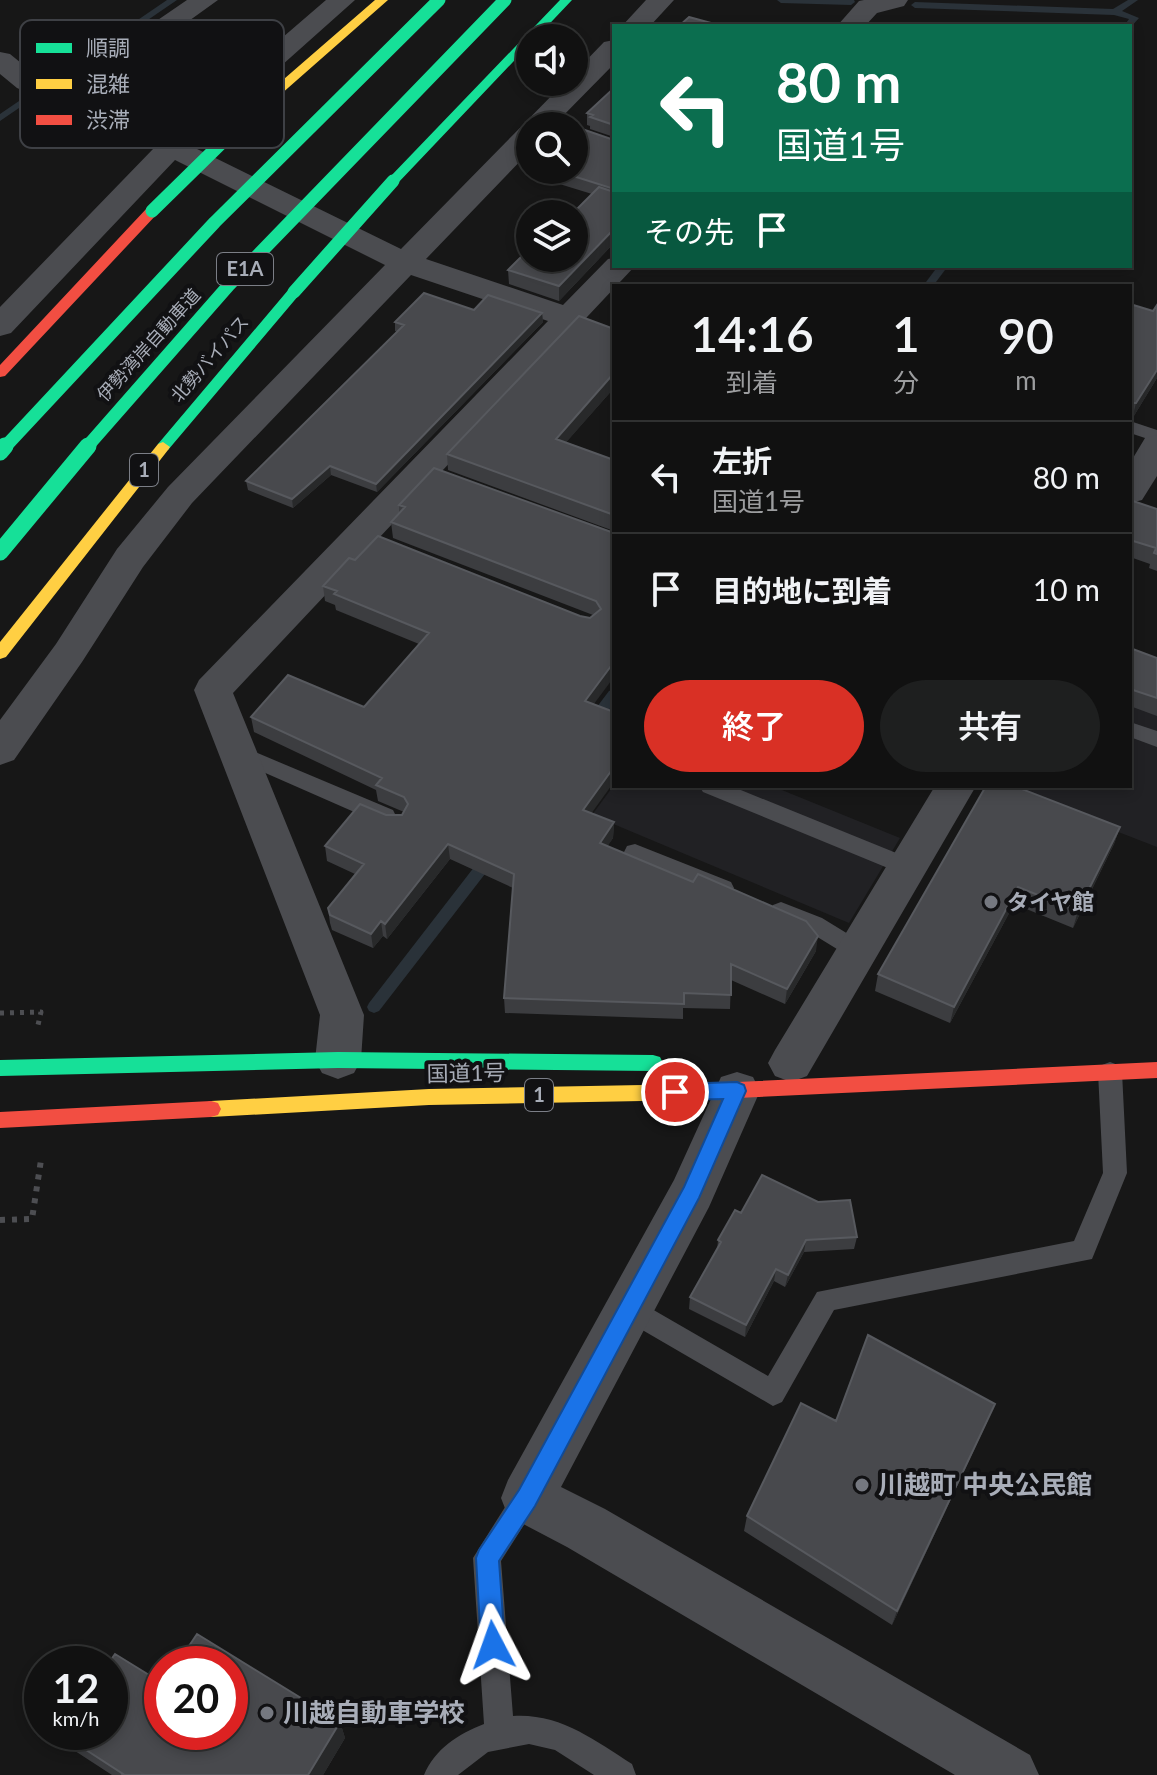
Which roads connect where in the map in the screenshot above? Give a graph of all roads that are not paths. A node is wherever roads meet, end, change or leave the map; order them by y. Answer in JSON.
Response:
{"nodes":[{"id":1,"x":205,"y":0,"type":"edge"},
{"id":2,"x":342,"y":0,"type":"edge"},
{"id":3,"x":382,"y":0,"type":"edge"},
{"id":4,"x":439,"y":0,"type":"edge"},
{"id":5,"x":505,"y":0,"type":"edge"},
{"id":6,"x":566,"y":0,"type":"edge"},
{"id":7,"x":661,"y":0,"type":"edge"},
{"id":8,"x":895,"y":0,"type":"edge"},
{"id":9,"x":175,"y":20,"type":"edge"},
{"id":10,"x":637,"y":24,"type":"edge"},
{"id":11,"x":852,"y":24,"type":"edge"},
{"id":12,"x":284,"y":50,"type":"edge"},
{"id":13,"x":612,"y":50,"type":"edge"},
{"id":14,"x":0,"y":60,"type":"edge"},
{"id":15,"x":20,"y":76,"type":"edge"},
{"id":16,"x":284,"y":85,"type":"edge"},
{"id":17,"x":551,"y":112,"type":"edge"},
{"id":18,"x":171,"y":148,"type":"joint"},
{"id":19,"x":216,"y":148,"type":"edge"},
{"id":20,"x":516,"y":148,"type":"edge"},
{"id":21,"x":404,"y":262,"type":"junction"},
{"id":22,"x":618,"y":268,"type":"edge"},
{"id":23,"x":580,"y":319,"type":"junction"},
{"id":24,"x":0,"y":326,"type":"edge"},
{"id":25,"x":0,"y":373,"type":"edge"},
{"id":26,"x":1132,"y":428,"type":"edge"},
{"id":27,"x":1157,"y":436,"type":"edge"},
{"id":28,"x":1157,"y":446,"type":"edge"},
{"id":29,"x":0,"y":452,"type":"edge"},
{"id":30,"x":1132,"y":489,"type":"edge"},
{"id":31,"x":1132,"y":500,"type":"edge"},
{"id":32,"x":1157,"y":509,"type":"edge"},
{"id":33,"x":0,"y":552,"type":"edge"},
{"id":34,"x":0,"y":653,"type":"edge"},
{"id":35,"x":13,"y":709,"type":"edge"},
{"id":36,"x":1132,"y":730,"type":"edge"},
{"id":37,"x":1157,"y":739,"type":"edge"},
{"id":38,"x":0,"y":750,"type":"edge"},
{"id":39,"x":235,"y":751,"type":"junction"},
{"id":40,"x":715,"y":788,"type":"edge"},
{"id":41,"x":955,"y":788,"type":"edge"},
{"id":42,"x":396,"y":821,"type":"edge"},
{"id":43,"x":635,"y":852,"type":"dead end"},
{"id":44,"x":908,"y":867,"type":"junction"},
{"id":45,"x":858,"y":951,"type":"junction"},
{"id":46,"x":338,"y":1060,"type":"junction"},
{"id":47,"x":668,"y":1063,"type":"dead end"},
{"id":48,"x":855,"y":1065,"type":"dead end"},
{"id":49,"x":0,"y":1068,"type":"edge"},
{"id":50,"x":778,"y":1070,"type":"junction"},
{"id":51,"x":1157,"y":1070,"type":"edge"},
{"id":52,"x":1110,"y":1072,"type":"junction"},
{"id":53,"x":1078,"y":1073,"type":"junction"},
{"id":54,"x":0,"y":1120,"type":"edge"},
{"id":55,"x":629,"y":1309,"type":"junction"},
{"id":56,"x":527,"y":1498,"type":"junction"},
{"id":57,"x":499,"y":1731,"type":"junction"},
{"id":58,"x":439,"y":1775,"type":"edge"},
{"id":59,"x":621,"y":1775,"type":"edge"},
{"id":60,"x":1010,"y":1775,"type":"edge"}],
"edges":[{"from":1,"to":9,"type":"street"},
{"from":2,"to":12,"type":"street"},
{"from":3,"to":16,"type":"highway","bridge":true},
{"from":4,"to":29,"type":"highway","name":"伊勢湾岸自動車道","number":"E1A","bridge":true},
{"from":5,"to":33,"type":"highway","name":"伊勢湾岸自動車道","number":"E1A","bridge":true},
{"from":6,"to":34,"type":"highway","name":"北勢バイパス","number":"1","bridge":true},
{"from":7,"to":10,"type":"street"},
{"from":8,"to":11,"type":"street"},
{"from":13,"to":17,"type":"street"},
{"from":14,"to":15,"type":"street"},
{"from":18,"to":21,"type":"street"},
{"from":18,"to":24,"type":"street"},
{"from":19,"to":25,"type":"highway","bridge":true},
{"from":20,"to":21,"type":"street"},
{"from":21,"to":23,"type":"street"},
{"from":21,"to":35,"type":"street"},
{"from":22,"to":23,"type":"street"},
{"from":23,"to":39,"type":"street"},
{"from":26,"to":27,"type":"lane"},
{"from":28,"to":30,"type":"street"},
{"from":31,"to":32,"type":"street"},
{"from":35,"to":38,"type":"street"},
{"from":36,"to":37,"type":"lane"},
{"from":39,"to":42,"type":"lane"},
{"from":39,"to":46,"type":"street"},
{"from":40,"to":44,"type":"lane"},
{"from":41,"to":44,"type":"street"},
{"from":43,"to":45,"type":"lane"},
{"from":44,"to":45,"type":"street"},
{"from":45,"to":50,"type":"street"},
{"from":46,"to":47,"type":"highway","name":"国道1号","number":"1"},
{"from":46,"to":49,"type":"highway","name":"国道1号","number":"1"},
{"from":48,"to":53,"type":"highway","name":"国道1号","number":"1"},
{"from":50,"to":53,"type":"highway","name":"国道1号","number":"1"},
{"from":50,"to":54,"type":"highway","name":"国道1号","number":"1"},
{"from":50,"to":55,"type":"street"},
{"from":51,"to":52,"type":"highway","name":"国道1号","number":"1"},
{"from":52,"to":53,"type":"highway","name":"国道1号","number":"1"},
{"from":52,"to":55,"type":"lane"},
{"from":55,"to":56,"type":"street"},
{"from":56,"to":57,"type":"lane"},
{"from":56,"to":60,"type":"street"},
{"from":57,"to":58,"type":"lane"},
{"from":57,"to":59,"type":"lane"}]}
